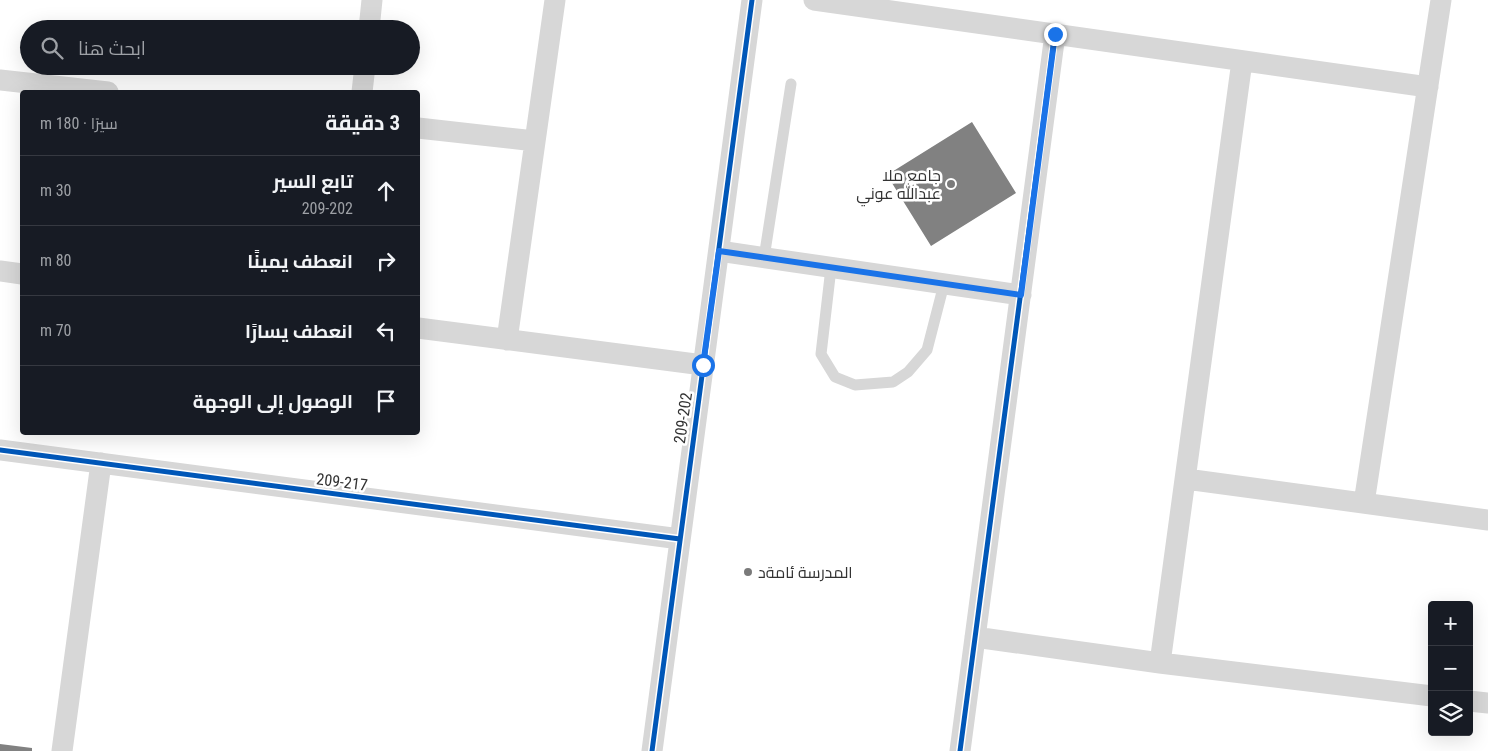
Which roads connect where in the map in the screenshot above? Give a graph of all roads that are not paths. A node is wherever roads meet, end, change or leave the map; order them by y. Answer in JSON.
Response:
{"nodes":[{"id":1,"x":372,"y":0,"type":"edge"},
{"id":2,"x":555,"y":0,"type":"edge"},
{"id":3,"x":752,"y":0,"type":"edge"},
{"id":4,"x":814,"y":0,"type":"edge"},
{"id":5,"x":1441,"y":0,"type":"edge"},
{"id":6,"x":370,"y":20,"type":"edge"},
{"id":7,"x":1055,"y":34,"type":"junction"},
{"id":8,"x":1242,"y":61,"type":"junction"},
{"id":9,"x":364,"y":75,"type":"edge"},
{"id":10,"x":0,"y":80,"type":"edge"},
{"id":11,"x":791,"y":84,"type":"dead end"},
{"id":12,"x":1428,"y":87,"type":"junction"},
{"id":13,"x":90,"y":90,"type":"edge"},
{"id":14,"x":362,"y":90,"type":"edge"},
{"id":15,"x":420,"y":128,"type":"edge"},
{"id":16,"x":535,"y":141,"type":"junction"},
{"id":17,"x":719,"y":251,"type":"junction"},
{"id":18,"x":764,"y":258,"type":"junction"},
{"id":19,"x":831,"y":268,"type":"junction"},
{"id":20,"x":0,"y":271,"type":"edge"},
{"id":21,"x":20,"y":274,"type":"edge"},
{"id":22,"x":944,"y":284,"type":"junction"},
{"id":23,"x":1021,"y":295,"type":"junction"},
{"id":24,"x":420,"y":328,"type":"edge"},
{"id":25,"x":507,"y":340,"type":"junction"},
{"id":26,"x":703,"y":365,"type":"junction"},
{"id":27,"x":0,"y":450,"type":"edge"},
{"id":28,"x":101,"y":463,"type":"junction"},
{"id":29,"x":1186,"y":479,"type":"junction"},
{"id":30,"x":1364,"y":503,"type":"junction"},
{"id":31,"x":1488,"y":520,"type":"edge"},
{"id":32,"x":680,"y":539,"type":"junction"},
{"id":33,"x":975,"y":637,"type":"junction"},
{"id":34,"x":1160,"y":663,"type":"junction"},
{"id":35,"x":1428,"y":696,"type":"edge"},
{"id":36,"x":1473,"y":701,"type":"edge"},
{"id":37,"x":1488,"y":703,"type":"edge"},
{"id":38,"x":62,"y":751,"type":"edge"},
{"id":39,"x":652,"y":751,"type":"edge"},
{"id":40,"x":960,"y":751,"type":"edge"}],
"edges":[{"from":1,"to":6,"type":"street"},
{"from":2,"to":16,"type":"street"},
{"from":3,"to":17,"type":"street","name":"209-202"},
{"from":4,"to":7,"type":"street"},
{"from":5,"to":12,"type":"street"},
{"from":7,"to":8,"type":"street"},
{"from":7,"to":23,"type":"street"},
{"from":8,"to":12,"type":"street"},
{"from":8,"to":29,"type":"street"},
{"from":9,"to":14,"type":"street"},
{"from":10,"to":13,"type":"street"},
{"from":11,"to":18,"type":"lane"},
{"from":12,"to":30,"type":"street"},
{"from":15,"to":16,"type":"street"},
{"from":16,"to":25,"type":"street"},
{"from":17,"to":18,"type":"street"},
{"from":17,"to":26,"type":"street","name":"209-202"},
{"from":18,"to":19,"type":"street"},
{"from":19,"to":22,"type":"street"},
{"from":19,"to":22,"type":"lane"},
{"from":20,"to":21,"type":"street"},
{"from":22,"to":23,"type":"street"},
{"from":23,"to":33,"type":"street"},
{"from":24,"to":25,"type":"street"},
{"from":25,"to":26,"type":"street"},
{"from":26,"to":32,"type":"street","name":"209-202"},
{"from":27,"to":28,"type":"street","name":"209-217"},
{"from":28,"to":32,"type":"street","name":"209-217"},
{"from":28,"to":38,"type":"street"},
{"from":29,"to":30,"type":"street"},
{"from":29,"to":34,"type":"street"},
{"from":30,"to":31,"type":"street"},
{"from":32,"to":39,"type":"street","name":"209-202"},
{"from":33,"to":34,"type":"street"},
{"from":33,"to":40,"type":"street"},
{"from":34,"to":35,"type":"street"},
{"from":36,"to":37,"type":"street"}]}
